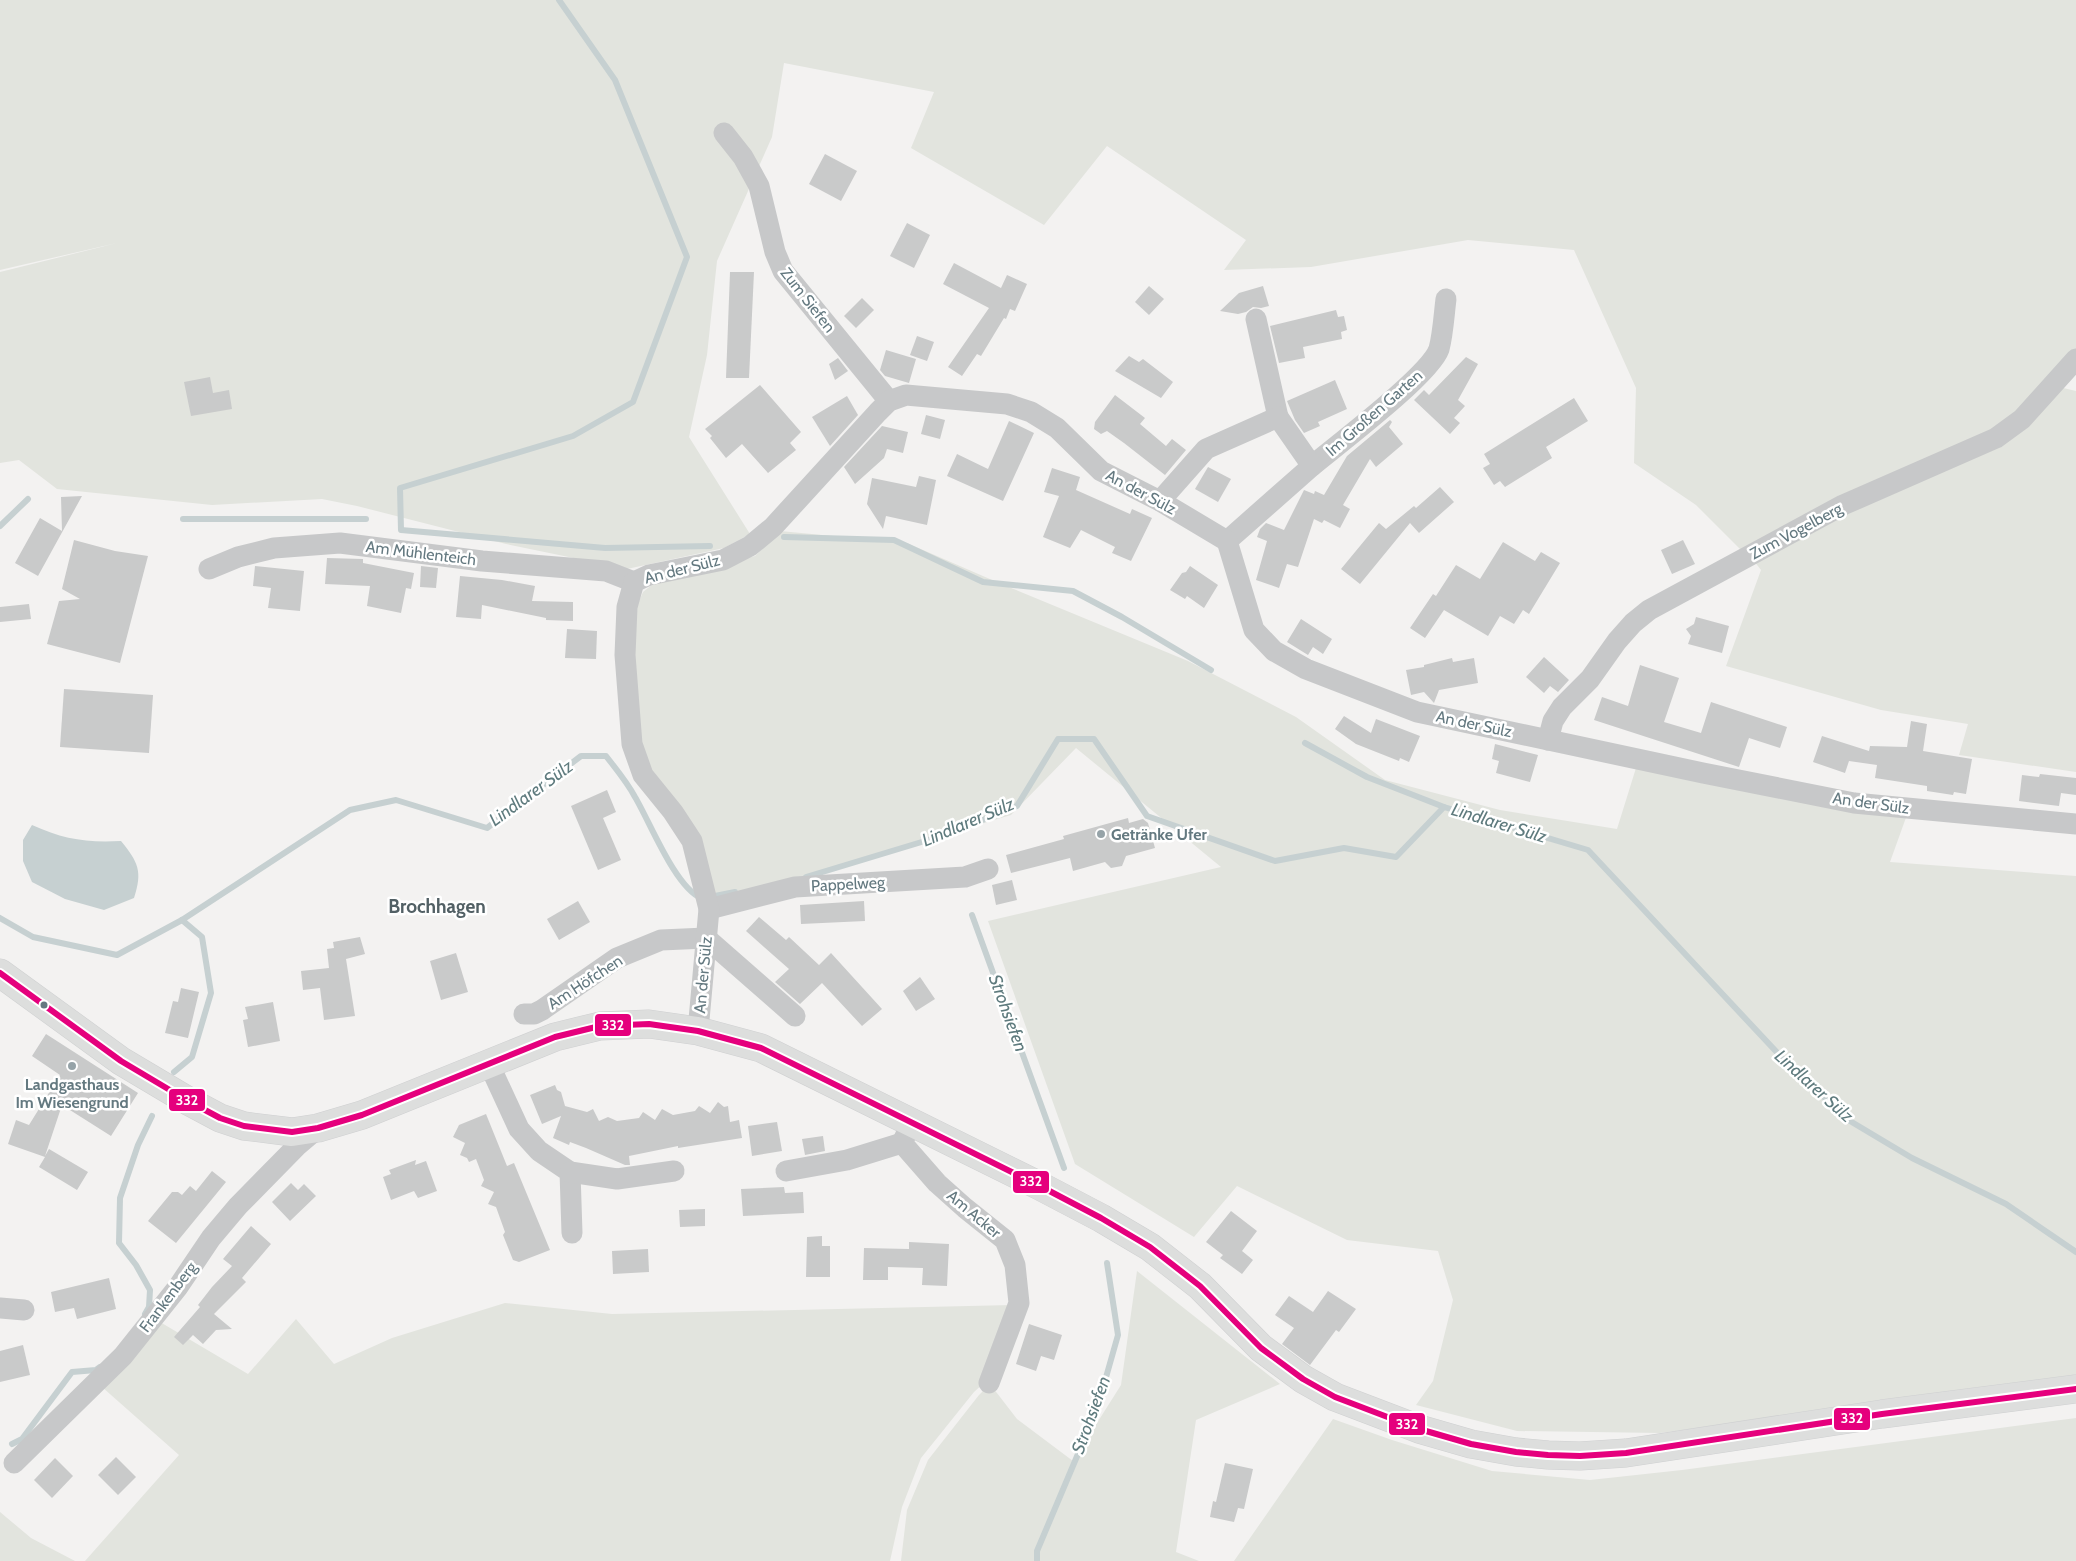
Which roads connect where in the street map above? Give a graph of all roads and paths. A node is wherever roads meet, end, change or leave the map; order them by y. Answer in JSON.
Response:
{"nodes":[{"id":1,"x":724,"y":133,"type":"dead end"},
{"id":2,"x":1446,"y":300,"type":"dead end"},
{"id":3,"x":1256,"y":319,"type":"dead end"},
{"id":4,"x":2076,"y":359,"type":"edge"},
{"id":5,"x":890,"y":401,"type":"junction"},
{"id":6,"x":1278,"y":418,"type":"junction"},
{"id":7,"x":1312,"y":466,"type":"junction"},
{"id":8,"x":1160,"y":501,"type":"junction"},
{"id":9,"x":1227,"y":541,"type":"junction"},
{"id":10,"x":209,"y":569,"type":"dead end"},
{"id":11,"x":634,"y":582,"type":"junction"},
{"id":12,"x":1548,"y":740,"type":"junction"},
{"id":13,"x":2076,"y":824,"type":"edge"},
{"id":14,"x":988,"y":869,"type":"dead end"},
{"id":15,"x":709,"y":909,"type":"junction"},
{"id":16,"x":706,"y":938,"type":"junction"},
{"id":17,"x":0,"y":974,"type":"edge"},
{"id":18,"x":524,"y":1014,"type":"dead end"},
{"id":19,"x":795,"y":1016,"type":"dead end"},
{"id":20,"x":698,"y":1031,"type":"junction"},
{"id":21,"x":489,"y":1064,"type":"junction"},
{"id":22,"x":318,"y":1128,"type":"junction"},
{"id":23,"x":907,"y":1132,"type":"junction"},
{"id":24,"x":674,"y":1171,"type":"dead end"},
{"id":25,"x":786,"y":1171,"type":"dead end"},
{"id":26,"x":570,"y":1172,"type":"junction"},
{"id":27,"x":572,"y":1233,"type":"dead end"},
{"id":28,"x":0,"y":1308,"type":"edge"},
{"id":29,"x":24,"y":1310,"type":"dead end"},
{"id":30,"x":988,"y":1383,"type":"dead end"},
{"id":31,"x":2076,"y":1389,"type":"edge"},
{"id":32,"x":14,"y":1463,"type":"dead end"}],
"edges":[{"from":1,"to":5,"type":"street","name":"Zum Siefen"},
{"from":2,"to":7,"type":"street","name":"Im Großen Garten"},
{"from":3,"to":6,"type":"street","name":"Im Großen Garten"},
{"from":4,"to":12,"type":"street","name":"Zum Vogelberg"},
{"from":5,"to":8,"type":"street","name":"An der Sülz"},
{"from":5,"to":11,"type":"street","name":"An der Sülz"},
{"from":6,"to":7,"type":"street","name":"Im Großen Garten"},
{"from":6,"to":8,"type":"street"},
{"from":7,"to":9,"type":"street","name":"Im Großen Garten"},
{"from":8,"to":9,"type":"street","name":"An der Sülz"},
{"from":9,"to":12,"type":"street","name":"An der Sülz"},
{"from":10,"to":11,"type":"street","name":"Am Mühlenteich"},
{"from":11,"to":15,"type":"street","name":"An der Sülz"},
{"from":12,"to":13,"type":"street","name":"An der Sülz"},
{"from":14,"to":15,"type":"street","name":"Pappelweg"},
{"from":15,"to":16,"type":"street","name":"An der Sülz"},
{"from":16,"to":18,"type":"street","name":"Am Höfchen"},
{"from":16,"to":19,"type":"street"},
{"from":16,"to":20,"type":"street","name":"An der Sülz"},
{"from":17,"to":22,"type":"main road"},
{"from":20,"to":21,"type":"main road"},
{"from":20,"to":23,"type":"main road"},
{"from":21,"to":22,"type":"main road"},
{"from":21,"to":26,"type":"street"},
{"from":22,"to":32,"type":"street","name":"Frankenberg"},
{"from":23,"to":25,"type":"street"},
{"from":23,"to":30,"type":"street","name":"Am Acker"},
{"from":23,"to":31,"type":"main road"},
{"from":24,"to":26,"type":"street"},
{"from":26,"to":27,"type":"street"},
{"from":28,"to":29,"type":"street"}]}
